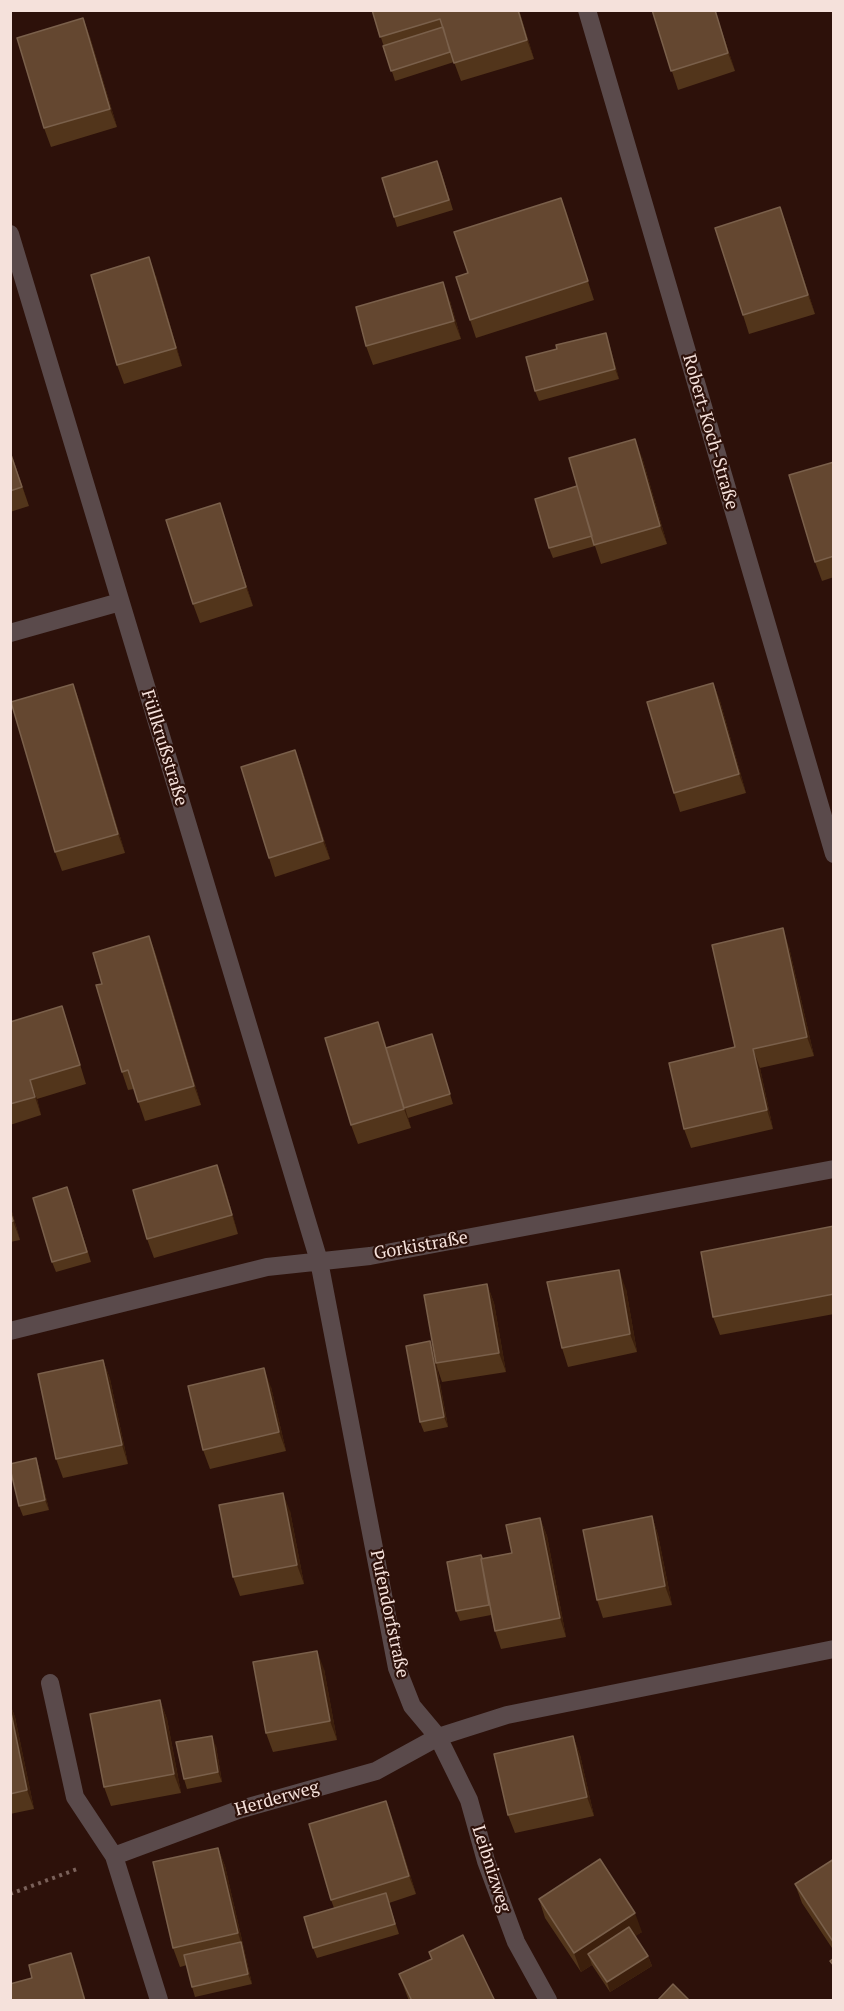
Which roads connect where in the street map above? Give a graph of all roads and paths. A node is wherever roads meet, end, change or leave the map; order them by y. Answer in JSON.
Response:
{"nodes":[{"id":1,"x":587,"y":10,"type":"edge"},
{"id":2,"x":10,"y":234,"type":"edge"},
{"id":3,"x":120,"y":602,"type":"junction"},
{"id":4,"x":10,"y":633,"type":"edge"},
{"id":5,"x":834,"y":854,"type":"edge"},
{"id":6,"x":834,"y":1168,"type":"edge"},
{"id":7,"x":319,"y":1261,"type":"junction"},
{"id":8,"x":10,"y":1331,"type":"edge"},
{"id":9,"x":832,"y":1653,"type":"edge"},
{"id":10,"x":50,"y":1683,"type":"dead end"},
{"id":11,"x":438,"y":1737,"type":"junction"},
{"id":12,"x":114,"y":1856,"type":"junction"},
{"id":13,"x":10,"y":1893,"type":"edge"},
{"id":14,"x":159,"y":2001,"type":"edge"},
{"id":15,"x":548,"y":2001,"type":"edge"}],
"edges":[{"from":1,"to":5,"type":"street","name":"Robert-Koch-Straße"},
{"from":2,"to":3,"type":"street","name":"Füllkrußstraße"},
{"from":3,"to":4,"type":"street"},
{"from":3,"to":7,"type":"street","name":"Füllkrußstraße"},
{"from":6,"to":7,"type":"street","name":"Gorkistraße"},
{"from":7,"to":8,"type":"street","name":"Gorkistraße"},
{"from":7,"to":11,"type":"street","name":"Pufendorfstraße"},
{"from":9,"to":11,"type":"street"},
{"from":10,"to":12,"type":"street"},
{"from":11,"to":12,"type":"street","name":"Herderweg"},
{"from":11,"to":15,"type":"street","name":"Leibnizweg"},
{"from":12,"to":13,"type":"path"},
{"from":12,"to":14,"type":"street"}]}
